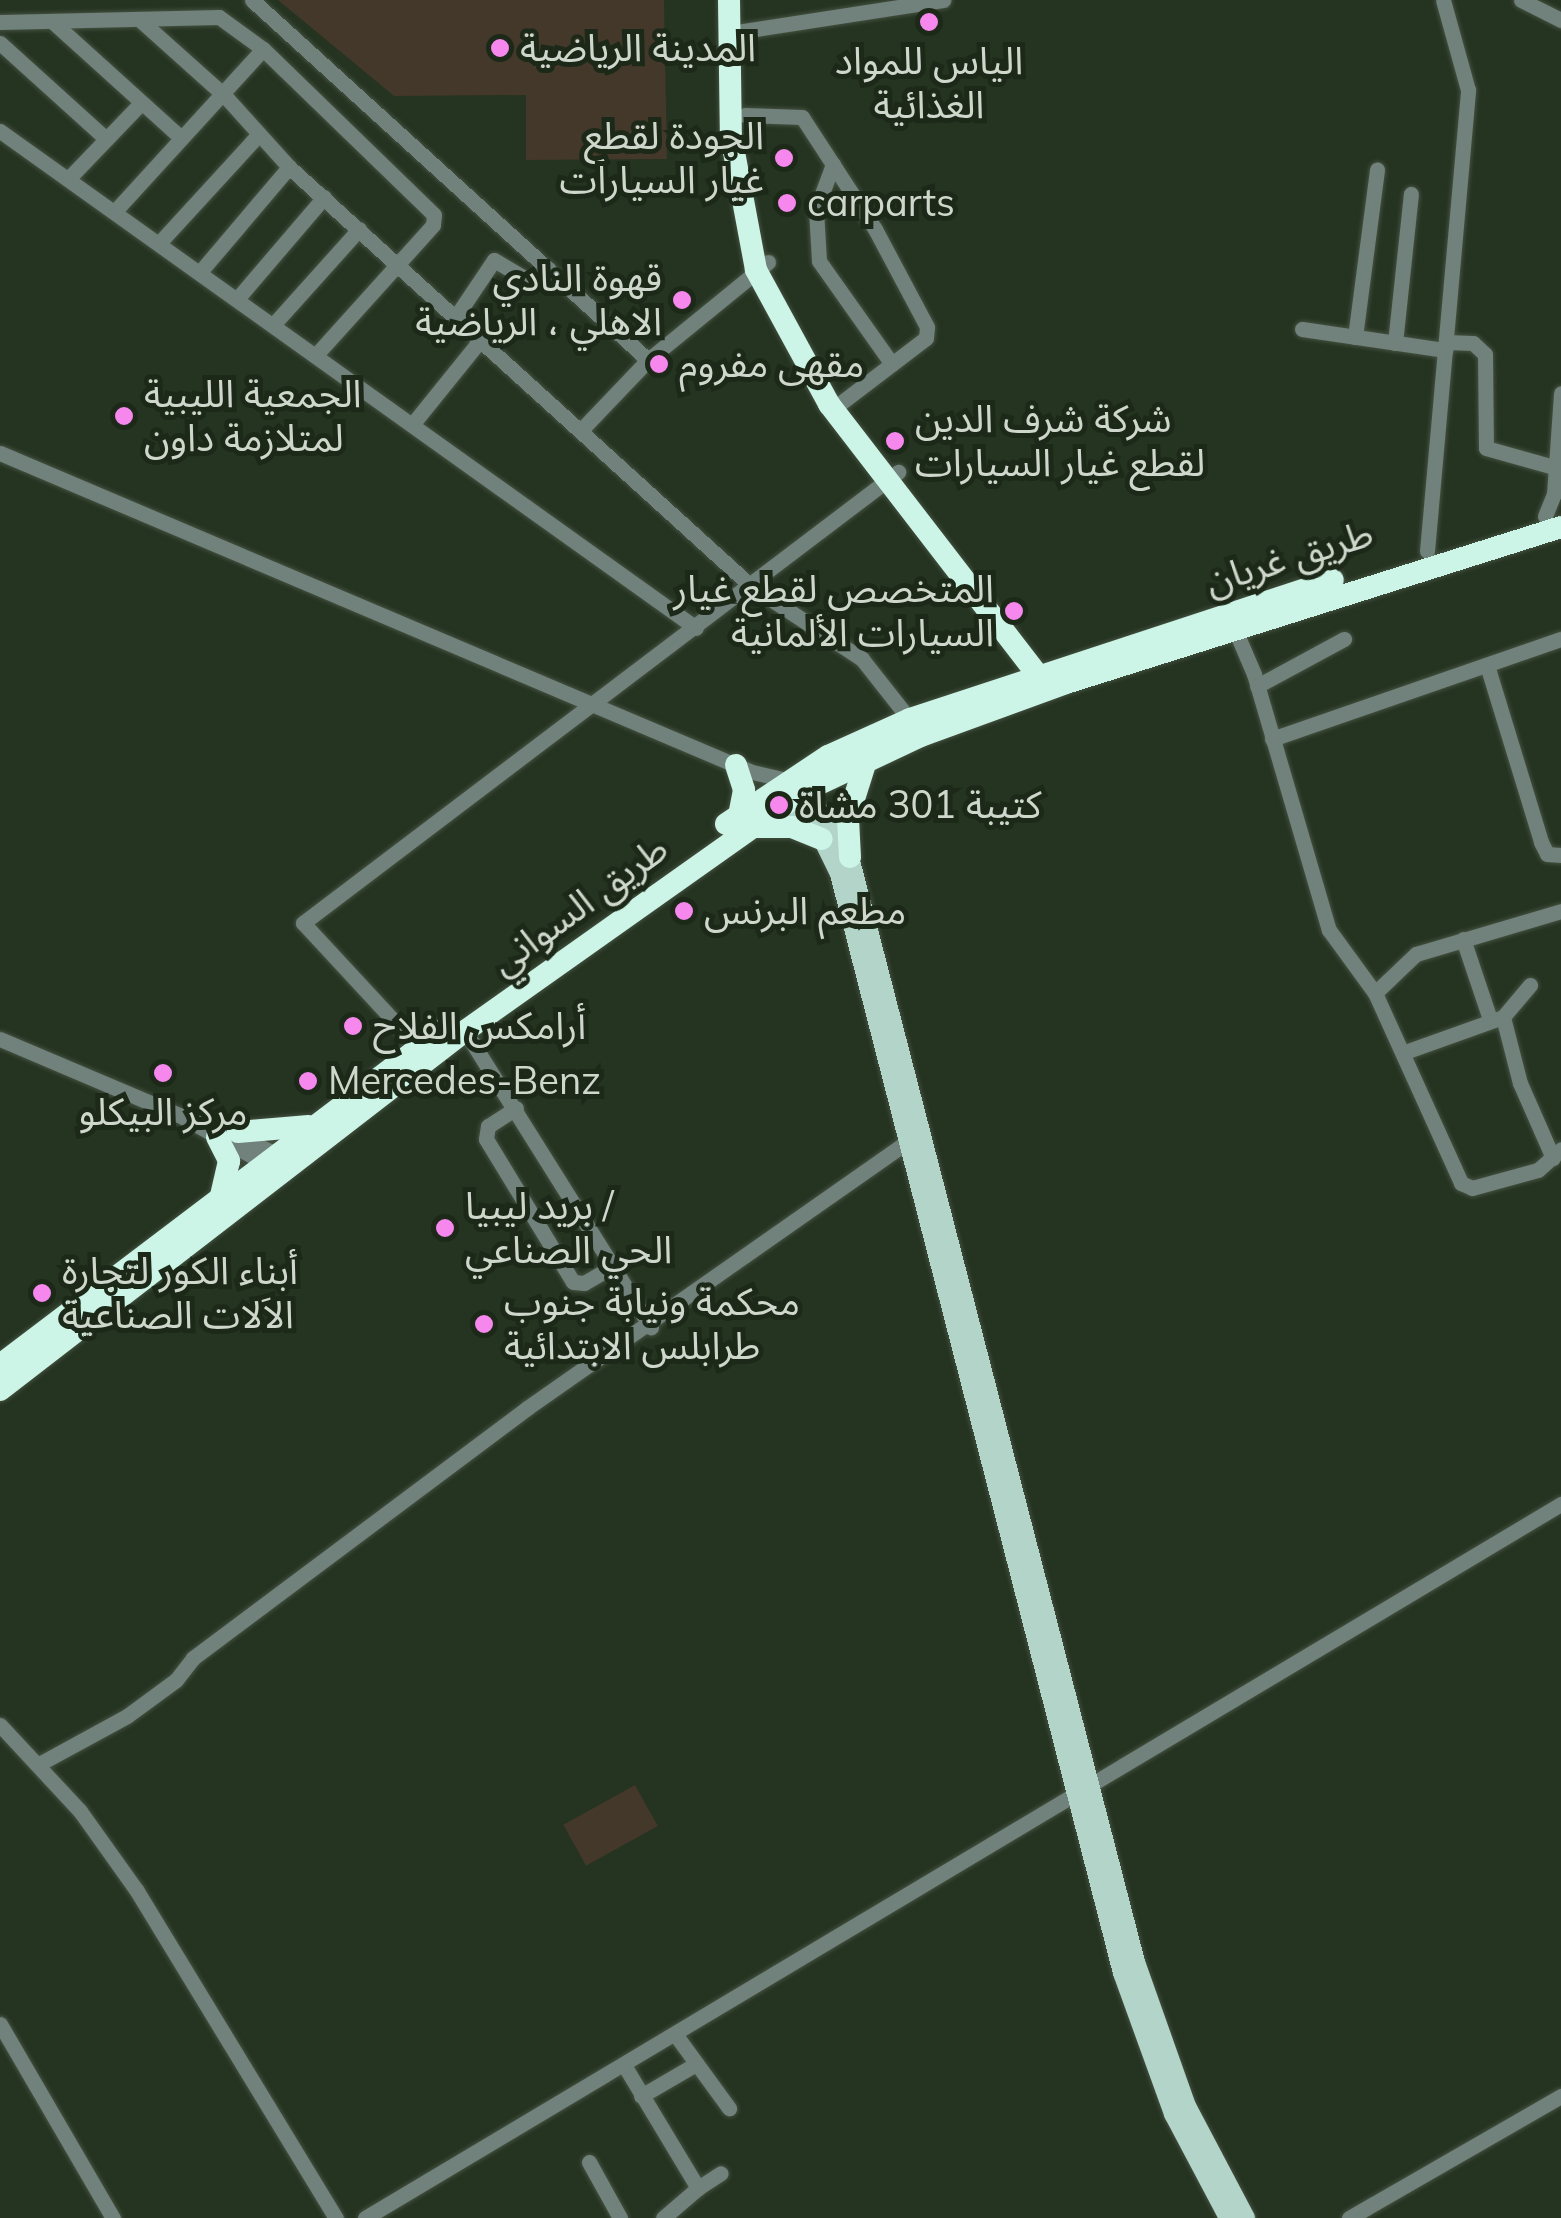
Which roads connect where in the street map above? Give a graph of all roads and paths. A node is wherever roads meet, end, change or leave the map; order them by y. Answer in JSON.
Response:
{"nodes":[{"id":1,"x":252,"y":0,"type":"edge"},
{"id":2,"x":729,"y":0,"type":"edge"},
{"id":3,"x":742,"y":0,"type":"edge"},
{"id":4,"x":942,"y":0,"type":"edge"},
{"id":5,"x":1443,"y":0,"type":"edge"},
{"id":6,"x":1521,"y":0,"type":"edge"},
{"id":7,"x":1545,"y":5,"type":"edge"},
{"id":8,"x":140,"y":20,"type":"junction"},
{"id":9,"x":1561,"y":20,"type":"edge"},
{"id":10,"x":0,"y":22,"type":"edge"},
{"id":11,"x":54,"y":22,"type":"junction"},
{"id":12,"x":736,"y":33,"type":"junction"},
{"id":13,"x":0,"y":42,"type":"edge"},
{"id":14,"x":263,"y":50,"type":"junction"},
{"id":15,"x":224,"y":95,"type":"junction"},
{"id":16,"x":141,"y":103,"type":"junction"},
{"id":17,"x":745,"y":115,"type":"junction"},
{"id":18,"x":0,"y":130,"type":"edge"},
{"id":19,"x":259,"y":134,"type":"junction"},
{"id":20,"x":180,"y":136,"type":"junction"},
{"id":21,"x":105,"y":138,"type":"junction"},
{"id":22,"x":833,"y":164,"type":"junction"},
{"id":23,"x":289,"y":167,"type":"junction"},
{"id":24,"x":1377,"y":169,"type":"dead end"},
{"id":25,"x":69,"y":178,"type":"junction"},
{"id":26,"x":1411,"y":194,"type":"dead end"},
{"id":27,"x":324,"y":197,"type":"junction"},
{"id":28,"x":116,"y":210,"type":"junction"},
{"id":29,"x":359,"y":230,"type":"junction"},
{"id":30,"x":161,"y":241,"type":"junction"},
{"id":31,"x":400,"y":262,"type":"junction"},
{"id":32,"x":762,"y":266,"type":"junction"},
{"id":33,"x":548,"y":269,"type":"junction"},
{"id":34,"x":200,"y":272,"type":"junction"},
{"id":35,"x":236,"y":299,"type":"junction"},
{"id":36,"x":457,"y":316,"type":"junction"},
{"id":37,"x":273,"y":325,"type":"junction"},
{"id":38,"x":1302,"y":330,"type":"dead end"},
{"id":39,"x":1355,"y":337,"type":"junction"},
{"id":40,"x":482,"y":338,"type":"junction"},
{"id":41,"x":1394,"y":343,"type":"junction"},
{"id":42,"x":1446,"y":346,"type":"junction"},
{"id":43,"x":316,"y":355,"type":"junction"},
{"id":44,"x":648,"y":360,"type":"junction"},
{"id":45,"x":892,"y":364,"type":"junction"},
{"id":46,"x":1561,"y":393,"type":"edge"},
{"id":47,"x":842,"y":402,"type":"junction"},
{"id":48,"x":415,"y":421,"type":"junction"},
{"id":49,"x":583,"y":428,"type":"junction"},
{"id":50,"x":0,"y":453,"type":"edge"},
{"id":51,"x":1559,"y":472,"type":"edge"},
{"id":52,"x":893,"y":476,"type":"junction"},
{"id":53,"x":1556,"y":518,"type":"edge"},
{"id":54,"x":1427,"y":552,"type":"junction"},
{"id":55,"x":750,"y":586,"type":"junction"},
{"id":56,"x":1231,"y":621,"type":"junction"},
{"id":57,"x":696,"y":628,"type":"junction"},
{"id":58,"x":1344,"y":639,"type":"dead end"},
{"id":59,"x":1561,"y":639,"type":"edge"},
{"id":60,"x":1486,"y":666,"type":"junction"},
{"id":61,"x":1053,"y":679,"type":"junction"},
{"id":62,"x":1258,"y":686,"type":"junction"},
{"id":63,"x":592,"y":702,"type":"junction"},
{"id":64,"x":916,"y":728,"type":"junction"},
{"id":65,"x":1272,"y":739,"type":"junction"},
{"id":66,"x":866,"y":761,"type":"junction"},
{"id":67,"x":744,"y":769,"type":"junction"},
{"id":68,"x":788,"y":790,"type":"junction"},
{"id":69,"x":742,"y":822,"type":"junction"},
{"id":70,"x":822,"y":839,"type":"junction"},
{"id":71,"x":1561,"y":855,"type":"edge"},
{"id":72,"x":850,"y":858,"type":"junction"},
{"id":73,"x":1561,"y":911,"type":"edge"},
{"id":74,"x":1463,"y":939,"type":"junction"},
{"id":75,"x":1530,"y":985,"type":"dead end"},
{"id":76,"x":1375,"y":994,"type":"junction"},
{"id":77,"x":1496,"y":1018,"type":"junction"},
{"id":78,"x":465,"y":1031,"type":"junction"},
{"id":79,"x":0,"y":1039,"type":"edge"},
{"id":80,"x":418,"y":1047,"type":"junction"},
{"id":81,"x":1405,"y":1052,"type":"junction"},
{"id":82,"x":516,"y":1108,"type":"junction"},
{"id":83,"x":318,"y":1124,"type":"junction"},
{"id":84,"x":228,"y":1134,"type":"junction"},
{"id":85,"x":912,"y":1140,"type":"junction"},
{"id":86,"x":1557,"y":1153,"type":"edge"},
{"id":87,"x":279,"y":1162,"type":"junction"},
{"id":88,"x":220,"y":1200,"type":"junction"},
{"id":89,"x":615,"y":1265,"type":"junction"},
{"id":90,"x":651,"y":1327,"type":"junction"},
{"id":91,"x":0,"y":1366,"type":"edge"},
{"id":92,"x":0,"y":1390,"type":"edge"},
{"id":93,"x":1561,"y":1504,"type":"edge"},
{"id":94,"x":0,"y":1725,"type":"edge"},
{"id":95,"x":39,"y":1764,"type":"junction"},
{"id":96,"x":1084,"y":1790,"type":"junction"},
{"id":97,"x":0,"y":2024,"type":"edge"},
{"id":98,"x":675,"y":2034,"type":"junction"},
{"id":99,"x":696,"y":2064,"type":"junction"},
{"id":100,"x":624,"y":2066,"type":"junction"},
{"id":101,"x":642,"y":2096,"type":"junction"},
{"id":102,"x":1561,"y":2096,"type":"edge"},
{"id":103,"x":729,"y":2108,"type":"dead end"},
{"id":104,"x":589,"y":2162,"type":"dead end"},
{"id":105,"x":721,"y":2172,"type":"dead end"},
{"id":106,"x":698,"y":2188,"type":"junction"},
{"id":107,"x":112,"y":2218,"type":"edge"},
{"id":108,"x":336,"y":2218,"type":"edge"},
{"id":109,"x":365,"y":2218,"type":"edge"},
{"id":110,"x":620,"y":2218,"type":"edge"},
{"id":111,"x":664,"y":2218,"type":"edge"},
{"id":112,"x":1228,"y":2218,"type":"edge"},
{"id":113,"x":1246,"y":2218,"type":"edge"},
{"id":114,"x":1349,"y":2218,"type":"edge"}],
"edges":[{"from":1,"to":33,"type":"street"},
{"from":2,"to":12,"type":"highway"},
{"from":3,"to":12,"type":"highway"},
{"from":4,"to":12,"type":"street"},
{"from":5,"to":42,"type":"street"},
{"from":6,"to":7,"type":"street"},
{"from":7,"to":9,"type":"street"},
{"from":8,"to":11,"type":"street"},
{"from":8,"to":14,"type":"street"},
{"from":8,"to":15,"type":"street"},
{"from":10,"to":11,"type":"street"},
{"from":11,"to":16,"type":"street"},
{"from":12,"to":17,"type":"highway"},
{"from":12,"to":32,"type":"highway"},
{"from":13,"to":21,"type":"street"},
{"from":14,"to":15,"type":"street"},
{"from":14,"to":31,"type":"street"},
{"from":15,"to":19,"type":"street"},
{"from":15,"to":20,"type":"street"},
{"from":16,"to":20,"type":"street"},
{"from":16,"to":21,"type":"street"},
{"from":17,"to":22,"type":"street"},
{"from":17,"to":32,"type":"highway"},
{"from":18,"to":25,"type":"street"},
{"from":19,"to":23,"type":"street"},
{"from":19,"to":30,"type":"street"},
{"from":20,"to":28,"type":"street"},
{"from":21,"to":25,"type":"street"},
{"from":22,"to":45,"type":"street"},
{"from":22,"to":45,"type":"street"},
{"from":23,"to":27,"type":"street"},
{"from":23,"to":34,"type":"street"},
{"from":24,"to":39,"type":"street"},
{"from":25,"to":28,"type":"street"},
{"from":26,"to":41,"type":"street"},
{"from":27,"to":29,"type":"street"},
{"from":27,"to":35,"type":"street"},
{"from":28,"to":30,"type":"street"},
{"from":29,"to":31,"type":"street"},
{"from":29,"to":37,"type":"street"},
{"from":30,"to":34,"type":"street"},
{"from":31,"to":36,"type":"street"},
{"from":31,"to":43,"type":"street"},
{"from":32,"to":44,"type":"street"},
{"from":32,"to":47,"type":"highway"},
{"from":32,"to":52,"type":"highway"},
{"from":33,"to":36,"type":"street"},
{"from":33,"to":44,"type":"street"},
{"from":34,"to":35,"type":"street"},
{"from":35,"to":37,"type":"street"},
{"from":36,"to":40,"type":"street"},
{"from":37,"to":43,"type":"street"},
{"from":38,"to":39,"type":"street"},
{"from":39,"to":41,"type":"street"},
{"from":40,"to":48,"type":"street"},
{"from":40,"to":49,"type":"street"},
{"from":41,"to":42,"type":"street"},
{"from":42,"to":51,"type":"street"},
{"from":42,"to":54,"type":"street"},
{"from":43,"to":48,"type":"street"},
{"from":44,"to":49,"type":"street"},
{"from":45,"to":47,"type":"street"},
{"from":46,"to":51,"type":"street"},
{"from":47,"to":52,"type":"highway"},
{"from":48,"to":57,"type":"street"},
{"from":49,"to":55,"type":"street"},
{"from":50,"to":63,"type":"street"},
{"from":51,"to":53,"type":"street"},
{"from":52,"to":55,"type":"street"},
{"from":52,"to":61,"type":"highway"},
{"from":53,"to":54,"type":"highway","name":"طريق غريان"},
{"from":53,"to":56,"type":"highway","name":"طريق غريان"},
{"from":54,"to":56,"type":"highway","name":"طريق غريان"},
{"from":55,"to":57,"type":"street"},
{"from":55,"to":64,"type":"street"},
{"from":56,"to":61,"type":"highway","name":"طريق غريان"},
{"from":56,"to":62,"type":"street"},
{"from":57,"to":63,"type":"street"},
{"from":58,"to":62,"type":"street"},
{"from":59,"to":60,"type":"street"},
{"from":60,"to":65,"type":"street"},
{"from":60,"to":71,"type":"street"},
{"from":61,"to":64,"type":"highway","name":"طريق السواني"},
{"from":62,"to":65,"type":"street"},
{"from":63,"to":67,"type":"street"},
{"from":63,"to":80,"type":"street"},
{"from":64,"to":66,"type":"highway","name":"طريق السواني"},
{"from":64,"to":68,"type":"highway","name":"طريق السواني"},
{"from":65,"to":76,"type":"street"},
{"from":66,"to":68,"type":"highway","name":"طريق السواني"},
{"from":66,"to":72,"type":"highway"},
{"from":67,"to":68,"type":"street"},
{"from":67,"to":69,"type":"highway"},
{"from":68,"to":69,"type":"highway","name":"طريق السواني"},
{"from":68,"to":70,"type":"main road"},
{"from":68,"to":72,"type":"main road"},
{"from":69,"to":70,"type":"highway"},
{"from":69,"to":78,"type":"highway","name":"طريق السواني"},
{"from":69,"to":80,"type":"highway","name":"طريق السواني"},
{"from":70,"to":85,"type":"main road"},
{"from":72,"to":85,"type":"main road"},
{"from":73,"to":74,"type":"street"},
{"from":74,"to":76,"type":"street"},
{"from":74,"to":77,"type":"street"},
{"from":75,"to":77,"type":"street"},
{"from":76,"to":81,"type":"street"},
{"from":77,"to":81,"type":"street"},
{"from":77,"to":86,"type":"street"},
{"from":78,"to":82,"type":"street"},
{"from":78,"to":87,"type":"highway","name":"طريق السواني"},
{"from":79,"to":84,"type":"street"},
{"from":80,"to":83,"type":"highway","name":"طريق السواني"},
{"from":81,"to":86,"type":"street"},
{"from":82,"to":89,"type":"street"},
{"from":82,"to":89,"type":"street"},
{"from":83,"to":84,"type":"highway"},
{"from":83,"to":87,"type":"highway","name":"طريق السواني"},
{"from":84,"to":87,"type":"street"},
{"from":84,"to":88,"type":"highway"},
{"from":85,"to":90,"type":"street"},
{"from":85,"to":96,"type":"main road"},
{"from":87,"to":88,"type":"highway","name":"طريق السواني"},
{"from":87,"to":92,"type":"highway","name":"طريق السواني"},
{"from":88,"to":91,"type":"highway","name":"طريق السواني"},
{"from":89,"to":90,"type":"street"},
{"from":90,"to":95,"type":"street"},
{"from":93,"to":96,"type":"street"},
{"from":94,"to":95,"type":"street"},
{"from":95,"to":108,"type":"street"},
{"from":96,"to":98,"type":"street"},
{"from":96,"to":112,"type":"main road"},
{"from":96,"to":113,"type":"main road"},
{"from":97,"to":107,"type":"street"},
{"from":98,"to":99,"type":"street"},
{"from":98,"to":100,"type":"street"},
{"from":99,"to":101,"type":"street"},
{"from":99,"to":103,"type":"street"},
{"from":100,"to":101,"type":"street"},
{"from":100,"to":109,"type":"street"},
{"from":101,"to":106,"type":"street"},
{"from":102,"to":114,"type":"street"},
{"from":104,"to":110,"type":"street"},
{"from":105,"to":106,"type":"street"},
{"from":106,"to":111,"type":"street"}]}
